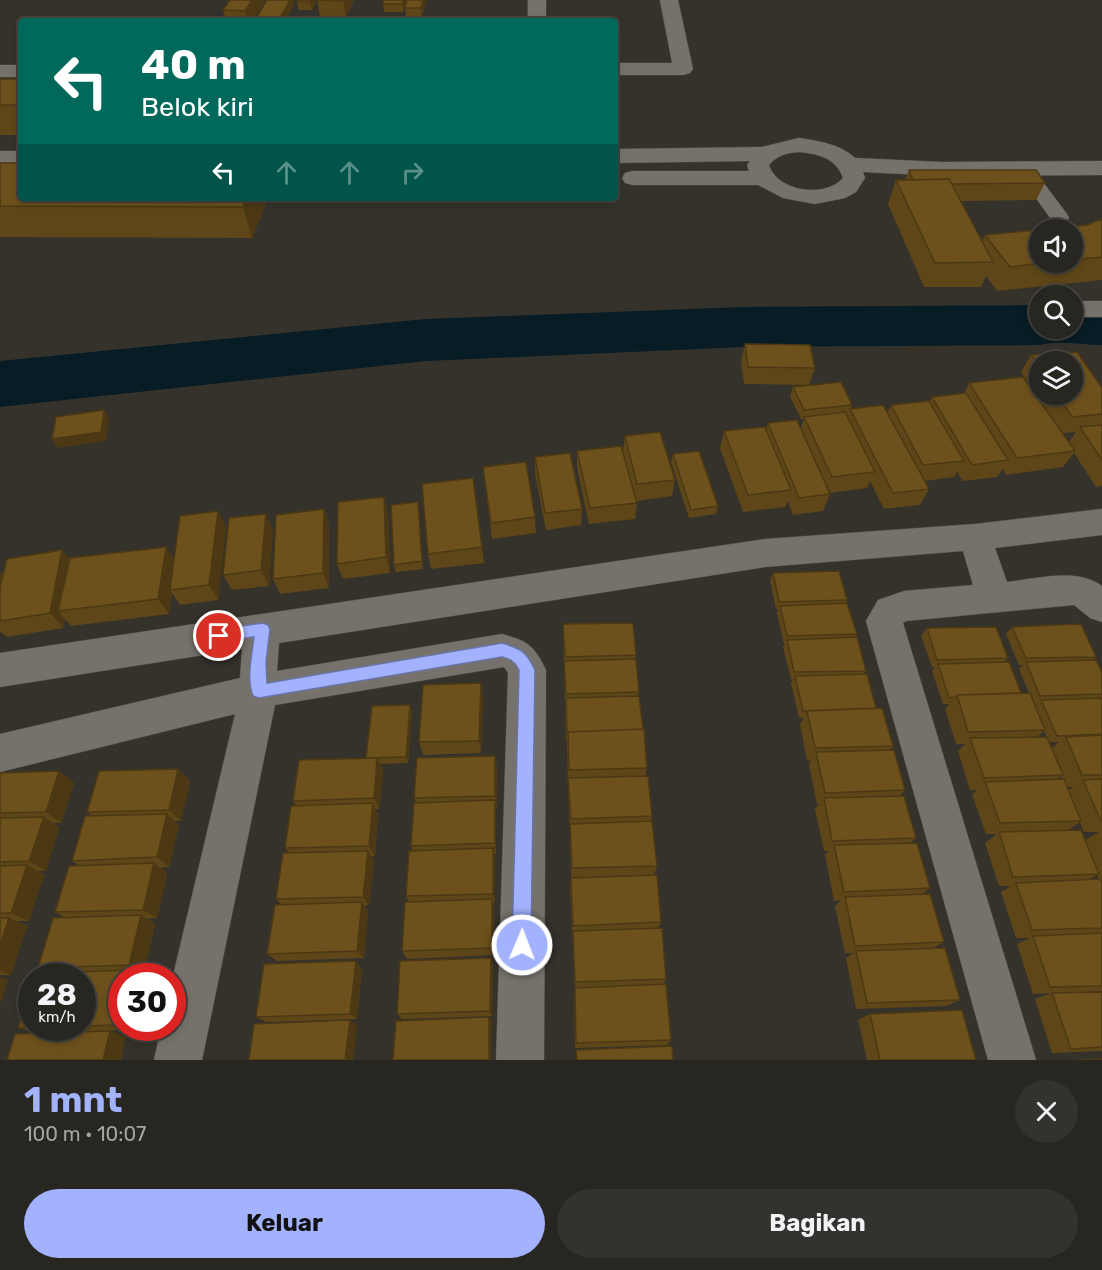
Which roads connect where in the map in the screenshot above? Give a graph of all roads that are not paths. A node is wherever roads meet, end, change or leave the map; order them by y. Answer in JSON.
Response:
{"nodes":[{"id":1,"x":537,"y":0,"type":"edge"},
{"id":2,"x":669,"y":0,"type":"edge"},
{"id":3,"x":537,"y":18,"type":"edge"},
{"id":4,"x":618,"y":69,"type":"edge"},
{"id":5,"x":0,"y":71,"type":"edge"},
{"id":6,"x":18,"y":71,"type":"edge"},
{"id":7,"x":764,"y":154,"type":"junction"},
{"id":8,"x":618,"y":156,"type":"edge"},
{"id":9,"x":0,"y":158,"type":"edge"},
{"id":10,"x":18,"y":158,"type":"edge"},
{"id":11,"x":851,"y":165,"type":"junction"},
{"id":12,"x":1102,"y":168,"type":"edge"},
{"id":13,"x":1024,"y":169,"type":"junction"},
{"id":14,"x":0,"y":178,"type":"edge"},
{"id":15,"x":618,"y":178,"type":"edge"},
{"id":16,"x":763,"y":178,"type":"junction"},
{"id":17,"x":18,"y":179,"type":"edge"},
{"id":18,"x":1060,"y":218,"type":"dead end"},
{"id":19,"x":1083,"y":309,"type":"edge"},
{"id":20,"x":1102,"y":309,"type":"edge"},
{"id":21,"x":1102,"y":522,"type":"edge"},
{"id":22,"x":975,"y":537,"type":"junction"},
{"id":23,"x":995,"y":599,"type":"junction"},
{"id":24,"x":1102,"y":607,"type":"edge"},
{"id":25,"x":263,"y":629,"type":"junction"},
{"id":26,"x":0,"y":670,"type":"edge"},
{"id":27,"x":259,"y":691,"type":"junction"},
{"id":28,"x":0,"y":753,"type":"edge"},
{"id":29,"x":178,"y":1060,"type":"edge"},
{"id":30,"x":520,"y":1060,"type":"edge"},
{"id":31,"x":1012,"y":1060,"type":"edge"}],
"edges":[{"from":1,"to":3,"type":"street"},
{"from":2,"to":4,"type":"street"},
{"from":5,"to":6,"type":"street"},
{"from":7,"to":8,"type":"street"},
{"from":7,"to":11,"type":"street"},
{"from":7,"to":16,"type":"street"},
{"from":9,"to":10,"type":"street"},
{"from":11,"to":13,"type":"street"},
{"from":11,"to":16,"type":"street"},
{"from":12,"to":13,"type":"street"},
{"from":13,"to":18,"type":"lane"},
{"from":14,"to":17,"type":"street"},
{"from":15,"to":16,"type":"street"},
{"from":19,"to":20,"type":"street"},
{"from":21,"to":22,"type":"street"},
{"from":22,"to":23,"type":"street"},
{"from":22,"to":25,"type":"street"},
{"from":23,"to":24,"type":"street"},
{"from":23,"to":31,"type":"street"},
{"from":25,"to":26,"type":"street"},
{"from":25,"to":27,"type":"street"},
{"from":27,"to":28,"type":"street"},
{"from":27,"to":29,"type":"street"},
{"from":27,"to":30,"type":"street"}]}
